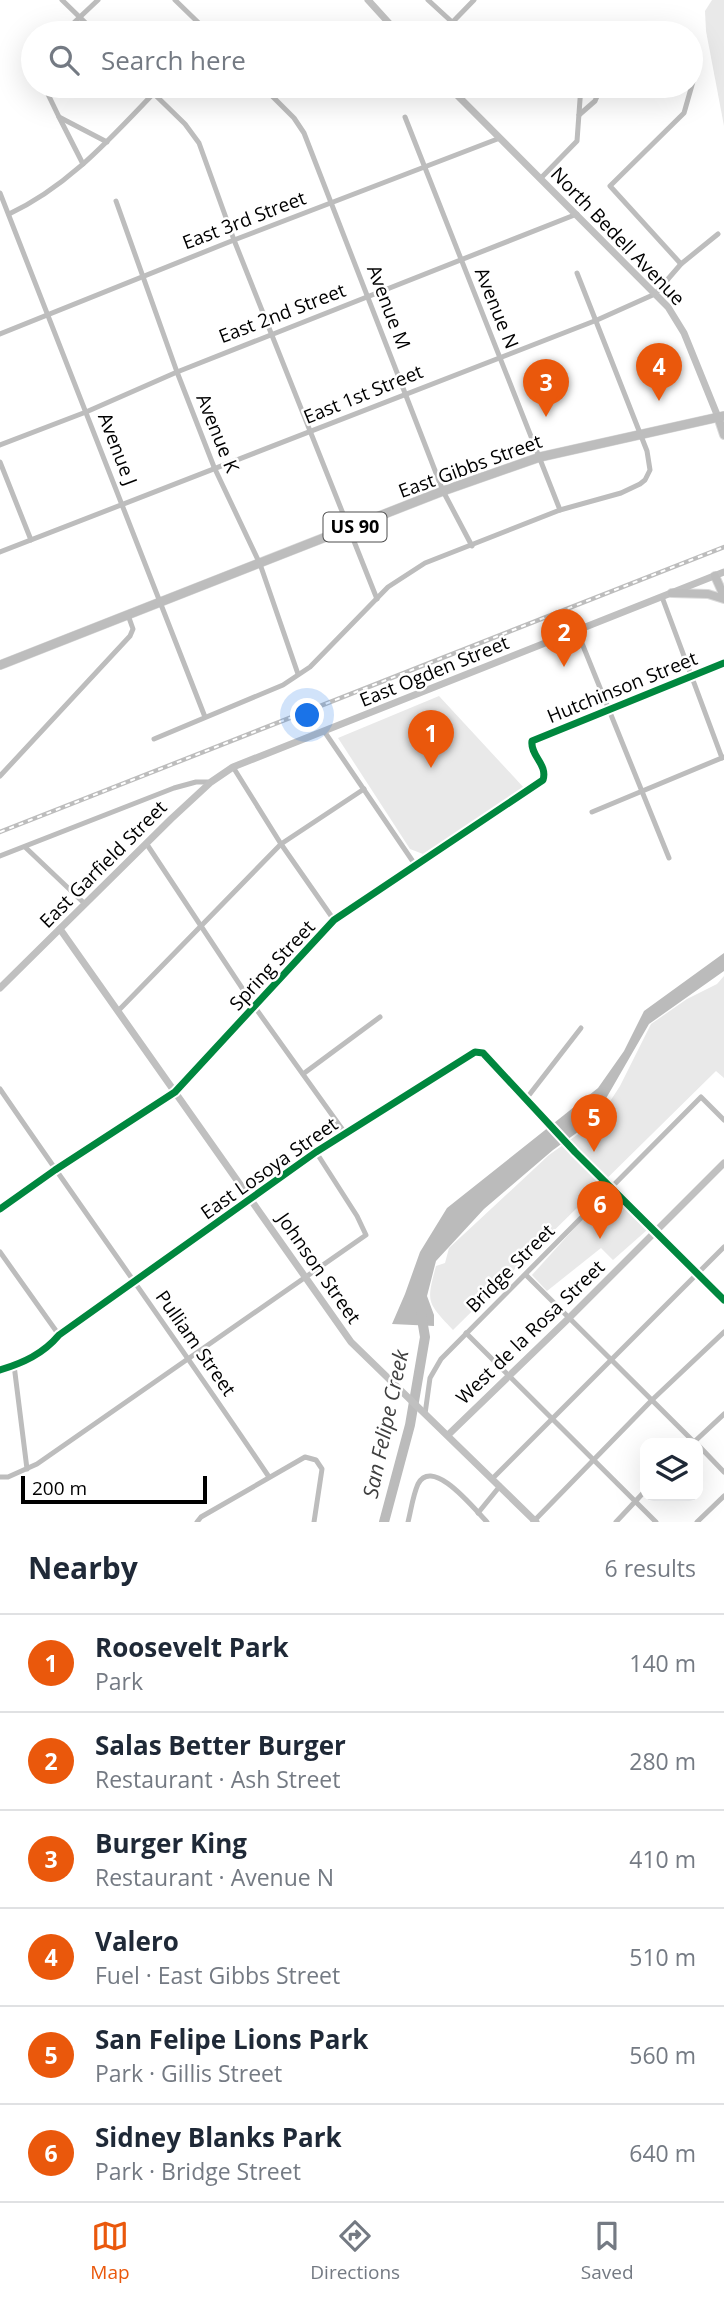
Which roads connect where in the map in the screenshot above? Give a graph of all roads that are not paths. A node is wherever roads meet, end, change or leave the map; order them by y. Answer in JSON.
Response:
{"nodes":[{"id":1,"x":62,"y":0,"type":"edge"},
{"id":2,"x":98,"y":0,"type":"edge"},
{"id":3,"x":175,"y":0,"type":"edge"},
{"id":4,"x":368,"y":0,"type":"edge"},
{"id":5,"x":428,"y":0,"type":"edge"},
{"id":6,"x":474,"y":0,"type":"edge"},
{"id":7,"x":80,"y":16,"type":"junction"},
{"id":8,"x":75,"y":21,"type":"edge"},
{"id":9,"x":85,"y":21,"type":"edge"},
{"id":10,"x":197,"y":21,"type":"edge"},
{"id":11,"x":387,"y":21,"type":"edge"},
{"id":12,"x":451,"y":21,"type":"edge"},
{"id":13,"x":453,"y":21,"type":"edge"},
{"id":14,"x":50,"y":98,"type":"edge"},
{"id":15,"x":149,"y":98,"type":"edge"},
{"id":16,"x":157,"y":98,"type":"edge"},
{"id":17,"x":274,"y":98,"type":"edge"},
{"id":18,"x":460,"y":98,"type":"edge"},
{"id":19,"x":580,"y":98,"type":"edge"},
{"id":20,"x":596,"y":98,"type":"edge"},
{"id":21,"x":688,"y":98,"type":"edge"},
{"id":22,"x":579,"y":115,"type":"junction"},
{"id":23,"x":59,"y":117,"type":"junction"},
{"id":24,"x":405,"y":117,"type":"dead end"},
{"id":25,"x":500,"y":138,"type":"junction"},
{"id":26,"x":107,"y":142,"type":"junction"},
{"id":27,"x":83,"y":164,"type":"junction"},
{"id":28,"x":424,"y":166,"type":"junction"},
{"id":29,"x":541,"y":178,"type":"junction"},
{"id":30,"x":0,"y":192,"type":"edge"},
{"id":31,"x":116,"y":201,"type":"dead end"},
{"id":32,"x":332,"y":203,"type":"junction"},
{"id":33,"x":9,"y":214,"type":"junction"},
{"id":34,"x":577,"y":215,"type":"junction"},
{"id":35,"x":718,"y":234,"type":"dead end"},
{"id":36,"x":234,"y":240,"type":"junction"},
{"id":37,"x":461,"y":260,"type":"junction"},
{"id":38,"x":681,"y":264,"type":"junction"},
{"id":39,"x":577,"y":274,"type":"dead end"},
{"id":40,"x":142,"y":278,"type":"junction"},
{"id":41,"x":654,"y":294,"type":"junction"},
{"id":42,"x":368,"y":297,"type":"junction"},
{"id":43,"x":48,"y":315,"type":"junction"},
{"id":44,"x":597,"y":320,"type":"junction"},
{"id":45,"x":0,"y":334,"type":"edge"},
{"id":46,"x":271,"y":334,"type":"junction"},
{"id":47,"x":499,"y":357,"type":"junction"},
{"id":48,"x":177,"y":372,"type":"junction"},
{"id":49,"x":405,"y":393,"type":"junction"},
{"id":50,"x":86,"y":412,"type":"junction"},
{"id":51,"x":721,"y":416,"type":"edge"},
{"id":52,"x":312,"y":431,"type":"junction"},
{"id":53,"x":640,"y":435,"type":"junction"},
{"id":54,"x":724,"y":435,"type":"edge"},
{"id":55,"x":0,"y":445,"type":"edge"},
{"id":56,"x":540,"y":457,"type":"junction"},
{"id":57,"x":0,"y":462,"type":"edge"},
{"id":58,"x":214,"y":467,"type":"junction"},
{"id":59,"x":443,"y":491,"type":"junction"},
{"id":60,"x":123,"y":504,"type":"junction"},
{"id":61,"x":560,"y":510,"type":"junction"},
{"id":62,"x":351,"y":528,"type":"junction"},
{"id":63,"x":31,"y":540,"type":"junction"},
{"id":64,"x":472,"y":546,"type":"junction"},
{"id":65,"x":0,"y":552,"type":"edge"},
{"id":66,"x":260,"y":564,"type":"junction"},
{"id":67,"x":724,"y":572,"type":"edge"},
{"id":68,"x":715,"y":576,"type":"junction"},
{"id":69,"x":672,"y":593,"type":"junction"},
{"id":70,"x":662,"y":597,"type":"junction"},
{"id":71,"x":724,"y":597,"type":"edge"},
{"id":72,"x":377,"y":599,"type":"junction"},
{"id":73,"x":161,"y":602,"type":"junction"},
{"id":74,"x":128,"y":615,"type":"junction"},
{"id":75,"x":577,"y":631,"type":"junction"},
{"id":76,"x":724,"y":663,"type":"edge"},
{"id":77,"x":0,"y":665,"type":"edge"},
{"id":78,"x":298,"y":674,"type":"junction"},
{"id":79,"x":691,"y":677,"type":"junction"},
{"id":80,"x":609,"y":710,"type":"junction"},
{"id":81,"x":205,"y":717,"type":"junction"},
{"id":82,"x":324,"y":731,"type":"junction"},
{"id":83,"x":154,"y":739,"type":"dead end"},
{"id":84,"x":532,"y":741,"type":"joint"},
{"id":85,"x":723,"y":757,"type":"edge"},
{"id":86,"x":233,"y":767,"type":"junction"},
{"id":87,"x":0,"y":776,"type":"edge"},
{"id":88,"x":211,"y":782,"type":"junction"},
{"id":89,"x":364,"y":789,"type":"junction"},
{"id":90,"x":642,"y":791,"type":"junction"},
{"id":91,"x":592,"y":812,"type":"dead end"},
{"id":92,"x":146,"y":843,"type":"junction"},
{"id":93,"x":281,"y":844,"type":"junction"},
{"id":94,"x":24,"y":847,"type":"junction"},
{"id":95,"x":0,"y":856,"type":"edge"},
{"id":96,"x":669,"y":858,"type":"dead end"},
{"id":97,"x":416,"y":866,"type":"junction"},
{"id":98,"x":85,"y":904,"type":"junction"},
{"id":99,"x":334,"y":920,"type":"junction"},
{"id":100,"x":200,"y":926,"type":"junction"},
{"id":101,"x":60,"y":929,"type":"junction"},
{"id":102,"x":0,"y":988,"type":"edge"},
{"id":103,"x":254,"y":1006,"type":"junction"},
{"id":104,"x":118,"y":1011,"type":"junction"},
{"id":105,"x":380,"y":1017,"type":"dead end"},
{"id":106,"x":581,"y":1028,"type":"dead end"},
{"id":107,"x":303,"y":1074,"type":"junction"},
{"id":108,"x":0,"y":1089,"type":"edge"},
{"id":109,"x":175,"y":1093,"type":"junction"},
{"id":110,"x":526,"y":1098,"type":"junction"},
{"id":111,"x":724,"y":1120,"type":"edge"},
{"id":112,"x":345,"y":1133,"type":"junction"},
{"id":113,"x":316,"y":1152,"type":"junction"},
{"id":114,"x":724,"y":1163,"type":"edge"},
{"id":115,"x":55,"y":1170,"type":"junction"},
{"id":116,"x":611,"y":1188,"type":"junction"},
{"id":117,"x":252,"y":1199,"type":"junction"},
{"id":118,"x":0,"y":1209,"type":"edge"},
{"id":119,"x":654,"y":1231,"type":"junction"},
{"id":120,"x":724,"y":1247,"type":"edge"},
{"id":121,"x":0,"y":1252,"type":"edge"},
{"id":122,"x":697,"y":1274,"type":"junction"},
{"id":123,"x":526,"y":1275,"type":"junction"},
{"id":124,"x":306,"y":1278,"type":"junction"},
{"id":125,"x":134,"y":1283,"type":"junction"},
{"id":126,"x":724,"y":1300,"type":"edge"},
{"id":127,"x":569,"y":1318,"type":"junction"},
{"id":128,"x":724,"y":1332,"type":"edge"},
{"id":129,"x":466,"y":1333,"type":"junction"},
{"id":130,"x":59,"y":1335,"type":"junction"},
{"id":131,"x":190,"y":1359,"type":"junction"},
{"id":132,"x":611,"y":1360,"type":"junction"},
{"id":133,"x":14,"y":1366,"type":"junction"},
{"id":134,"x":0,"y":1370,"type":"edge"},
{"id":135,"x":509,"y":1375,"type":"junction"},
{"id":136,"x":652,"y":1400,"type":"junction"},
{"id":137,"x":425,"y":1414,"type":"junction"},
{"id":138,"x":724,"y":1414,"type":"edge"},
{"id":139,"x":552,"y":1419,"type":"junction"},
{"id":140,"x":448,"y":1436,"type":"junction"},
{"id":141,"x":690,"y":1438,"type":"edge"},
{"id":142,"x":700,"y":1438,"type":"edge"},
{"id":143,"x":703,"y":1451,"type":"edge"},
{"id":144,"x":593,"y":1461,"type":"junction"},
{"id":145,"x":27,"y":1469,"type":"junction"},
{"id":146,"x":724,"y":1472,"type":"edge"},
{"id":147,"x":0,"y":1477,"type":"edge"},
{"id":148,"x":269,"y":1477,"type":"junction"},
{"id":149,"x":493,"y":1478,"type":"junction"},
{"id":150,"x":500,"y":1486,"type":"junction"},
{"id":151,"x":640,"y":1496,"type":"edge"},
{"id":152,"x":724,"y":1496,"type":"edge"},
{"id":153,"x":635,"y":1501,"type":"junction"},
{"id":154,"x":478,"y":1513,"type":"junction"},
{"id":155,"x":197,"y":1522,"type":"edge"},
{"id":156,"x":314,"y":1522,"type":"edge"},
{"id":157,"x":408,"y":1522,"type":"edge"},
{"id":158,"x":487,"y":1522,"type":"edge"},
{"id":159,"x":534,"y":1522,"type":"edge"},
{"id":160,"x":616,"y":1522,"type":"edge"},
{"id":161,"x":656,"y":1522,"type":"edge"},
{"id":162,"x":697,"y":1522,"type":"edge"}],
"edges":[{"from":1,"to":7,"type":"street"},
{"from":2,"to":7,"type":"street"},
{"from":3,"to":10,"type":"street"},
{"from":4,"to":11,"type":"main road"},
{"from":5,"to":12,"type":"street"},
{"from":6,"to":13,"type":"street"},
{"from":7,"to":8,"type":"street"},
{"from":7,"to":9,"type":"street"},
{"from":14,"to":23,"type":"street"},
{"from":15,"to":26,"type":"street"},
{"from":16,"to":36,"type":"street"},
{"from":17,"to":32,"type":"street","name":"Avenue M"},
{"from":18,"to":25,"type":"main road","name":"North Bedell Avenue"},
{"from":19,"to":22,"type":"street"},
{"from":20,"to":22,"type":"street"},
{"from":21,"to":38,"type":"street"},
{"from":22,"to":29,"type":"street"},
{"from":23,"to":26,"type":"street"},
{"from":23,"to":27,"type":"street"},
{"from":24,"to":28,"type":"street","name":"Avenue N"},
{"from":25,"to":28,"type":"street","name":"East 3rd Street"},
{"from":25,"to":29,"type":"main road","name":"North Bedell Avenue"},
{"from":26,"to":27,"type":"street"},
{"from":27,"to":33,"type":"street"},
{"from":28,"to":32,"type":"street","name":"East 3rd Street"},
{"from":28,"to":37,"type":"street","name":"Avenue N"},
{"from":29,"to":34,"type":"main road","name":"North Bedell Avenue"},
{"from":30,"to":33,"type":"street","name":"Avenue J"},
{"from":31,"to":40,"type":"street","name":"Avenue K"},
{"from":32,"to":36,"type":"street","name":"East 3rd Street"},
{"from":32,"to":42,"type":"street","name":"Avenue M"},
{"from":33,"to":43,"type":"street","name":"Avenue J"},
{"from":34,"to":37,"type":"street","name":"East 2nd Street"},
{"from":34,"to":41,"type":"main road","name":"North Bedell Avenue"},
{"from":35,"to":38,"type":"street","name":"East 1st Street"},
{"from":36,"to":40,"type":"street","name":"East 3rd Street"},
{"from":36,"to":46,"type":"street"},
{"from":37,"to":42,"type":"street","name":"East 2nd Street"},
{"from":37,"to":47,"type":"street","name":"Avenue N"},
{"from":38,"to":41,"type":"street","name":"East 1st Street"},
{"from":39,"to":44,"type":"street"},
{"from":40,"to":43,"type":"street","name":"East 3rd Street"},
{"from":40,"to":48,"type":"street","name":"Avenue K"},
{"from":41,"to":44,"type":"street","name":"East 1st Street"},
{"from":41,"to":51,"type":"main road","name":"North Bedell Avenue"},
{"from":42,"to":46,"type":"street","name":"East 2nd Street"},
{"from":42,"to":49,"type":"street","name":"Avenue M"},
{"from":43,"to":45,"type":"street","name":"East 3rd Street"},
{"from":43,"to":50,"type":"street","name":"Avenue J"},
{"from":44,"to":47,"type":"street","name":"East 1st Street"},
{"from":44,"to":53,"type":"street"},
{"from":46,"to":48,"type":"street","name":"East 2nd Street"},
{"from":46,"to":52,"type":"street"},
{"from":47,"to":49,"type":"street","name":"East 1st Street"},
{"from":47,"to":56,"type":"street","name":"Avenue N"},
{"from":48,"to":50,"type":"street","name":"East 2nd Street"},
{"from":48,"to":58,"type":"street","name":"Avenue K"},
{"from":49,"to":52,"type":"street","name":"East 1st Street"},
{"from":49,"to":59,"type":"street","name":"Avenue M"},
{"from":50,"to":55,"type":"street","name":"East 2nd Street"},
{"from":50,"to":60,"type":"street","name":"Avenue J"},
{"from":51,"to":53,"type":"highway","name":"East Gibbs Street","number":"US 90"},
{"from":51,"to":54,"type":"main road","name":"North Bedell Avenue"},
{"from":52,"to":58,"type":"street","name":"East 1st Street"},
{"from":52,"to":62,"type":"street"},
{"from":53,"to":56,"type":"highway","name":"East Gibbs Street","number":"US 90"},
{"from":53,"to":61,"type":"street"},
{"from":56,"to":59,"type":"highway","name":"East Gibbs Street","number":"US 90"},
{"from":56,"to":61,"type":"street","name":"Avenue N"},
{"from":57,"to":63,"type":"street"},
{"from":58,"to":60,"type":"street","name":"East 1st Street"},
{"from":58,"to":66,"type":"street","name":"Avenue K"},
{"from":59,"to":62,"type":"highway","name":"East Gibbs Street","number":"US 90"},
{"from":59,"to":64,"type":"street","name":"Avenue M"},
{"from":60,"to":63,"type":"street","name":"East 1st Street"},
{"from":60,"to":73,"type":"street","name":"Avenue J"},
{"from":61,"to":64,"type":"street"},
{"from":62,"to":66,"type":"highway","name":"East Gibbs Street","number":"US 90"},
{"from":62,"to":72,"type":"street"},
{"from":63,"to":65,"type":"street","name":"East 1st Street"},
{"from":64,"to":72,"type":"street"},
{"from":66,"to":73,"type":"highway","name":"East Gibbs Street","number":"US 90"},
{"from":66,"to":78,"type":"street","name":"Avenue K"},
{"from":67,"to":68,"type":"main road","name":"East Ogden Street"},
{"from":68,"to":69,"type":"main road","name":"East Ogden Street"},
{"from":68,"to":71,"type":"main road"},
{"from":69,"to":70,"type":"main road","name":"East Ogden Street"},
{"from":69,"to":71,"type":"main road"},
{"from":70,"to":75,"type":"main road","name":"East Ogden Street"},
{"from":70,"to":79,"type":"street"},
{"from":72,"to":78,"type":"street"},
{"from":73,"to":74,"type":"highway","name":"East Gibbs Street","number":"US 90"},
{"from":73,"to":81,"type":"street","name":"Avenue J"},
{"from":74,"to":77,"type":"highway","name":"East Gibbs Street","number":"US 90"},
{"from":74,"to":87,"type":"street"},
{"from":75,"to":80,"type":"street"},
{"from":75,"to":82,"type":"main road","name":"East Ogden Street"},
{"from":76,"to":79,"type":"street","name":"Hutchinson Street"},
{"from":78,"to":81,"type":"street"},
{"from":79,"to":80,"type":"street","name":"Hutchinson Street"},
{"from":79,"to":85,"type":"street"},
{"from":80,"to":84,"type":"street","name":"Hutchinson Street"},
{"from":80,"to":90,"type":"street"},
{"from":81,"to":83,"type":"street"},
{"from":82,"to":86,"type":"main road","name":"East Ogden Street"},
{"from":82,"to":89,"type":"street"},
{"from":84,"to":97,"type":"street","name":"Spring Street"},
{"from":85,"to":90,"type":"street"},
{"from":86,"to":88,"type":"main road","name":"East Garfield Street"},
{"from":86,"to":93,"type":"street"},
{"from":88,"to":92,"type":"main road","name":"East Garfield Street"},
{"from":88,"to":94,"type":"street"},
{"from":89,"to":93,"type":"street"},
{"from":89,"to":97,"type":"street"},
{"from":90,"to":91,"type":"street"},
{"from":90,"to":96,"type":"street"},
{"from":92,"to":98,"type":"main road","name":"East Garfield Street"},
{"from":92,"to":100,"type":"street"},
{"from":93,"to":99,"type":"street"},
{"from":93,"to":100,"type":"street"},
{"from":94,"to":95,"type":"street"},
{"from":94,"to":98,"type":"street"},
{"from":97,"to":99,"type":"street","name":"Spring Street"},
{"from":98,"to":101,"type":"main road","name":"East Garfield Street"},
{"from":99,"to":103,"type":"street","name":"Spring Street"},
{"from":100,"to":103,"type":"street"},
{"from":100,"to":104,"type":"street"},
{"from":101,"to":102,"type":"main road","name":"East Garfield Street"},
{"from":101,"to":104,"type":"main road","name":"Johnson Street"},
{"from":103,"to":107,"type":"street"},
{"from":103,"to":109,"type":"street","name":"Spring Street"},
{"from":104,"to":109,"type":"main road","name":"Johnson Street"},
{"from":105,"to":107,"type":"street"},
{"from":106,"to":110,"type":"street"},
{"from":107,"to":112,"type":"street"},
{"from":108,"to":115,"type":"street","name":"Pulliam Street"},
{"from":109,"to":115,"type":"street","name":"Spring Street"},
{"from":109,"to":117,"type":"main road","name":"Johnson Street"},
{"from":110,"to":112,"type":"street","name":"East Losoya Street"},
{"from":110,"to":116,"type":"street","name":"East Losoya Street"},
{"from":111,"to":116,"type":"street","name":"Bridge Street"},
{"from":112,"to":113,"type":"street","name":"East Losoya Street"},
{"from":113,"to":117,"type":"street","name":"East Losoya Street"},
{"from":113,"to":124,"type":"street"},
{"from":114,"to":119,"type":"main road","name":"West de la Rosa Street"},
{"from":115,"to":118,"type":"street","name":"Spring Street"},
{"from":115,"to":125,"type":"street","name":"Pulliam Street"},
{"from":116,"to":119,"type":"street","name":"East Losoya Street"},
{"from":116,"to":123,"type":"street","name":"Bridge Street"},
{"from":117,"to":124,"type":"main road","name":"Johnson Street"},
{"from":117,"to":125,"type":"street","name":"East Losoya Street"},
{"from":119,"to":122,"type":"street","name":"East Losoya Street"},
{"from":119,"to":127,"type":"main road","name":"West de la Rosa Street"},
{"from":120,"to":122,"type":"street"},
{"from":121,"to":130,"type":"street"},
{"from":122,"to":126,"type":"street","name":"East Losoya Street"},
{"from":122,"to":132,"type":"street"},
{"from":123,"to":127,"type":"street"},
{"from":123,"to":129,"type":"street","name":"Bridge Street"},
{"from":124,"to":131,"type":"street"},
{"from":124,"to":137,"type":"main road","name":"Johnson Street"},
{"from":125,"to":130,"type":"street","name":"East Losoya Street"},
{"from":125,"to":131,"type":"street","name":"Pulliam Street"},
{"from":127,"to":132,"type":"street"},
{"from":127,"to":135,"type":"main road","name":"West de la Rosa Street"},
{"from":128,"to":136,"type":"street"},
{"from":129,"to":135,"type":"street"},
{"from":129,"to":137,"type":"street","name":"Bridge Street"},
{"from":130,"to":133,"type":"street","name":"East Losoya Street"},
{"from":131,"to":145,"type":"street"},
{"from":131,"to":148,"type":"street","name":"Pulliam Street"},
{"from":132,"to":136,"type":"street"},
{"from":132,"to":139,"type":"street"},
{"from":133,"to":134,"type":"street","name":"East Losoya Street"},
{"from":133,"to":145,"type":"street"},
{"from":135,"to":139,"type":"street"},
{"from":135,"to":140,"type":"main road","name":"West de la Rosa Street"},
{"from":136,"to":141,"type":"street"},
{"from":136,"to":144,"type":"street"},
{"from":137,"to":140,"type":"main road","name":"Johnson Street"},
{"from":138,"to":142,"type":"street"},
{"from":139,"to":144,"type":"street"},
{"from":139,"to":149,"type":"street"},
{"from":140,"to":149,"type":"main road","name":"Johnson Street"},
{"from":143,"to":146,"type":"street"},
{"from":144,"to":153,"type":"street"},
{"from":144,"to":159,"type":"street"},
{"from":145,"to":147,"type":"street"},
{"from":148,"to":155,"type":"street"},
{"from":148,"to":156,"type":"street"},
{"from":149,"to":150,"type":"main road","name":"Johnson Street"},
{"from":150,"to":154,"type":"street"},
{"from":150,"to":159,"type":"main road","name":"Johnson Street"},
{"from":151,"to":153,"type":"street"},
{"from":152,"to":162,"type":"street"},
{"from":153,"to":160,"type":"street"},
{"from":153,"to":161,"type":"street"},
{"from":154,"to":157,"type":"street"},
{"from":154,"to":158,"type":"street"}]}
